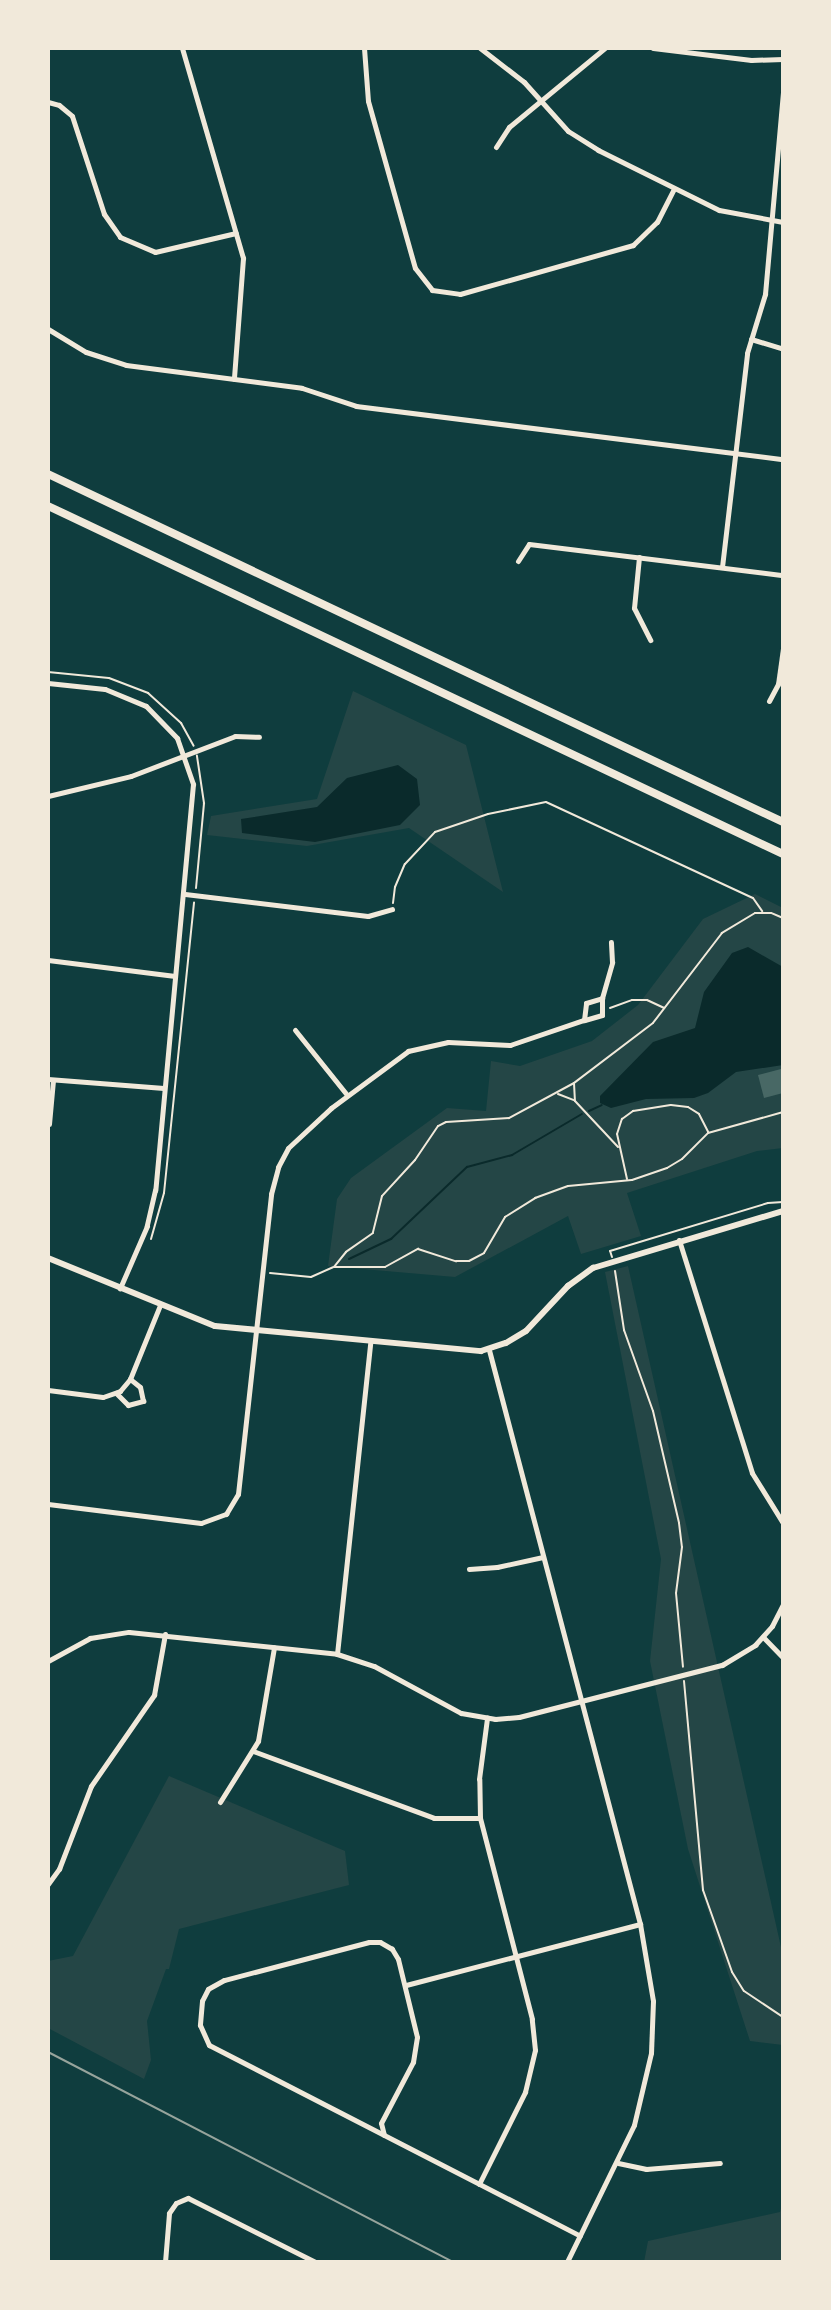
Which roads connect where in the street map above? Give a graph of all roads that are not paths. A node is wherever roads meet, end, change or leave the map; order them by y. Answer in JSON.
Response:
{"nodes":[{"id":1,"x":182,"y":48,"type":"edge"},
{"id":2,"x":364,"y":48,"type":"edge"},
{"id":3,"x":480,"y":48,"type":"edge"},
{"id":4,"x":605,"y":48,"type":"edge"},
{"id":5,"x":653,"y":48,"type":"edge"},
{"id":6,"x":783,"y":59,"type":"edge"},
{"id":7,"x":783,"y":91,"type":"edge"},
{"id":8,"x":540,"y":101,"type":"junction"},
{"id":9,"x":48,"y":102,"type":"edge"},
{"id":10,"x":496,"y":147,"type":"dead end"},
{"id":11,"x":673,"y":190,"type":"junction"},
{"id":12,"x":772,"y":221,"type":"junction"},
{"id":13,"x":783,"y":222,"type":"edge"},
{"id":14,"x":236,"y":233,"type":"junction"},
{"id":15,"x":48,"y":329,"type":"edge"},
{"id":16,"x":751,"y":339,"type":"junction"},
{"id":17,"x":783,"y":349,"type":"edge"},
{"id":18,"x":234,"y":379,"type":"junction"},
{"id":19,"x":736,"y":453,"type":"junction"},
{"id":20,"x":783,"y":459,"type":"edge"},
{"id":21,"x":48,"y":474,"type":"edge"},
{"id":22,"x":48,"y":506,"type":"edge"},
{"id":23,"x":639,"y":557,"type":"junction"},
{"id":24,"x":518,"y":561,"type":"dead end"},
{"id":25,"x":722,"y":567,"type":"junction"},
{"id":26,"x":783,"y":575,"type":"edge"},
{"id":27,"x":650,"y":640,"type":"dead end"},
{"id":28,"x":783,"y":649,"type":"edge"},
{"id":29,"x":48,"y":683,"type":"edge"},
{"id":30,"x":769,"y":701,"type":"dead end"},
{"id":31,"x":259,"y":737,"type":"dead end"},
{"id":32,"x":186,"y":755,"type":"junction"},
{"id":33,"x":48,"y":796,"type":"edge"},
{"id":34,"x":783,"y":822,"type":"edge"},
{"id":35,"x":783,"y":854,"type":"edge"},
{"id":36,"x":185,"y":894,"type":"junction"},
{"id":37,"x":392,"y":909,"type":"road end"},
{"id":38,"x":611,"y":942,"type":"dead end"},
{"id":39,"x":48,"y":960,"type":"edge"},
{"id":40,"x":175,"y":976,"type":"junction"},
{"id":41,"x":602,"y":998,"type":"junction"},
{"id":42,"x":584,"y":1020,"type":"junction"},
{"id":43,"x":295,"y":1030,"type":"dead end"},
{"id":44,"x":50,"y":1079,"type":"edge"},
{"id":45,"x":164,"y":1088,"type":"junction"},
{"id":46,"x":347,"y":1095,"type":"junction"},
{"id":47,"x":49,"y":1124,"type":"edge"},
{"id":48,"x":783,"y":1211,"type":"edge"},
{"id":49,"x":679,"y":1240,"type":"junction"},
{"id":50,"x":48,"y":1258,"type":"edge"},
{"id":51,"x":120,"y":1288,"type":"junction"},
{"id":52,"x":160,"y":1305,"type":"junction"},
{"id":53,"x":256,"y":1330,"type":"junction"},
{"id":54,"x":370,"y":1343,"type":"junction"},
{"id":55,"x":489,"y":1350,"type":"junction"},
{"id":56,"x":130,"y":1379,"type":"junction"},
{"id":57,"x":48,"y":1390,"type":"edge"},
{"id":58,"x":116,"y":1393,"type":"junction"},
{"id":59,"x":48,"y":1504,"type":"edge"},
{"id":60,"x":783,"y":1523,"type":"edge"},
{"id":61,"x":543,"y":1557,"type":"junction"},
{"id":62,"x":469,"y":1569,"type":"dead end"},
{"id":63,"x":783,"y":1604,"type":"edge"},
{"id":64,"x":165,"y":1634,"type":"junction"},
{"id":65,"x":763,"y":1637,"type":"junction"},
{"id":66,"x":274,"y":1647,"type":"junction"},
{"id":67,"x":337,"y":1654,"type":"junction"},
{"id":68,"x":783,"y":1658,"type":"edge"},
{"id":69,"x":48,"y":1661,"type":"edge"},
{"id":70,"x":581,"y":1701,"type":"junction"},
{"id":71,"x":487,"y":1718,"type":"junction"},
{"id":72,"x":253,"y":1751,"type":"junction"},
{"id":73,"x":220,"y":1802,"type":"dead end"},
{"id":74,"x":480,"y":1818,"type":"junction"},
{"id":75,"x":48,"y":1884,"type":"edge"},
{"id":76,"x":640,"y":1924,"type":"junction"},
{"id":77,"x":516,"y":1956,"type":"junction"},
{"id":78,"x":406,"y":1985,"type":"junction"},
{"id":79,"x":384,"y":2135,"type":"junction"},
{"id":80,"x":618,"y":2163,"type":"junction"},
{"id":81,"x":720,"y":2163,"type":"dead end"},
{"id":82,"x":479,"y":2184,"type":"junction"},
{"id":83,"x":580,"y":2236,"type":"junction"},
{"id":84,"x":165,"y":2262,"type":"edge"},
{"id":85,"x":315,"y":2262,"type":"edge"},
{"id":86,"x":567,"y":2262,"type":"edge"}],
"edges":[{"from":1,"to":14,"type":"street"},
{"from":2,"to":11,"type":"street"},
{"from":3,"to":8,"type":"street"},
{"from":4,"to":8,"type":"street"},
{"from":5,"to":6,"type":"street"},
{"from":7,"to":12,"type":"street"},
{"from":8,"to":10,"type":"street"},
{"from":8,"to":11,"type":"street"},
{"from":9,"to":14,"type":"street"},
{"from":11,"to":12,"type":"street"},
{"from":12,"to":13,"type":"street"},
{"from":12,"to":16,"type":"street"},
{"from":14,"to":18,"type":"street"},
{"from":15,"to":18,"type":"street"},
{"from":16,"to":17,"type":"street"},
{"from":16,"to":19,"type":"street"},
{"from":18,"to":19,"type":"street"},
{"from":19,"to":20,"type":"street"},
{"from":19,"to":25,"type":"street"},
{"from":21,"to":34,"type":"highway"},
{"from":22,"to":35,"type":"highway"},
{"from":23,"to":24,"type":"street"},
{"from":23,"to":25,"type":"street"},
{"from":23,"to":27,"type":"street"},
{"from":25,"to":26,"type":"street"},
{"from":28,"to":30,"type":"street"},
{"from":29,"to":32,"type":"street"},
{"from":31,"to":32,"type":"street"},
{"from":32,"to":33,"type":"street"},
{"from":32,"to":36,"type":"street"},
{"from":36,"to":37,"type":"street"},
{"from":36,"to":40,"type":"street"},
{"from":38,"to":41,"type":"street"},
{"from":39,"to":40,"type":"street"},
{"from":40,"to":45,"type":"street"},
{"from":41,"to":42,"type":"street"},
{"from":41,"to":42,"type":"street"},
{"from":42,"to":46,"type":"street"},
{"from":43,"to":46,"type":"street"},
{"from":44,"to":45,"type":"street"},
{"from":44,"to":47,"type":"street"},
{"from":45,"to":51,"type":"street"},
{"from":46,"to":53,"type":"street"},
{"from":48,"to":49,"type":"street"},
{"from":49,"to":55,"type":"street"},
{"from":49,"to":60,"type":"street"},
{"from":50,"to":51,"type":"street"},
{"from":51,"to":52,"type":"street"},
{"from":52,"to":53,"type":"street"},
{"from":52,"to":56,"type":"street"},
{"from":53,"to":54,"type":"street"},
{"from":53,"to":59,"type":"street"},
{"from":54,"to":55,"type":"street"},
{"from":54,"to":67,"type":"street"},
{"from":55,"to":61,"type":"street"},
{"from":56,"to":58,"type":"street"},
{"from":56,"to":58,"type":"street"},
{"from":57,"to":58,"type":"street"},
{"from":61,"to":62,"type":"street"},
{"from":61,"to":70,"type":"street"},
{"from":63,"to":65,"type":"street"},
{"from":64,"to":66,"type":"street"},
{"from":64,"to":69,"type":"street"},
{"from":64,"to":75,"type":"street"},
{"from":65,"to":68,"type":"street"},
{"from":65,"to":70,"type":"street"},
{"from":66,"to":67,"type":"street"},
{"from":66,"to":72,"type":"street"},
{"from":67,"to":71,"type":"street"},
{"from":70,"to":71,"type":"street"},
{"from":70,"to":76,"type":"street"},
{"from":71,"to":74,"type":"street"},
{"from":72,"to":73,"type":"street"},
{"from":72,"to":74,"type":"street"},
{"from":74,"to":77,"type":"street"},
{"from":76,"to":77,"type":"street"},
{"from":76,"to":80,"type":"street"},
{"from":77,"to":78,"type":"street"},
{"from":77,"to":82,"type":"street"},
{"from":78,"to":79,"type":"street"},
{"from":78,"to":79,"type":"street"},
{"from":79,"to":82,"type":"street"},
{"from":80,"to":81,"type":"street"},
{"from":80,"to":83,"type":"street"},
{"from":82,"to":83,"type":"street"},
{"from":83,"to":86,"type":"street"},
{"from":84,"to":85,"type":"street"}]}
